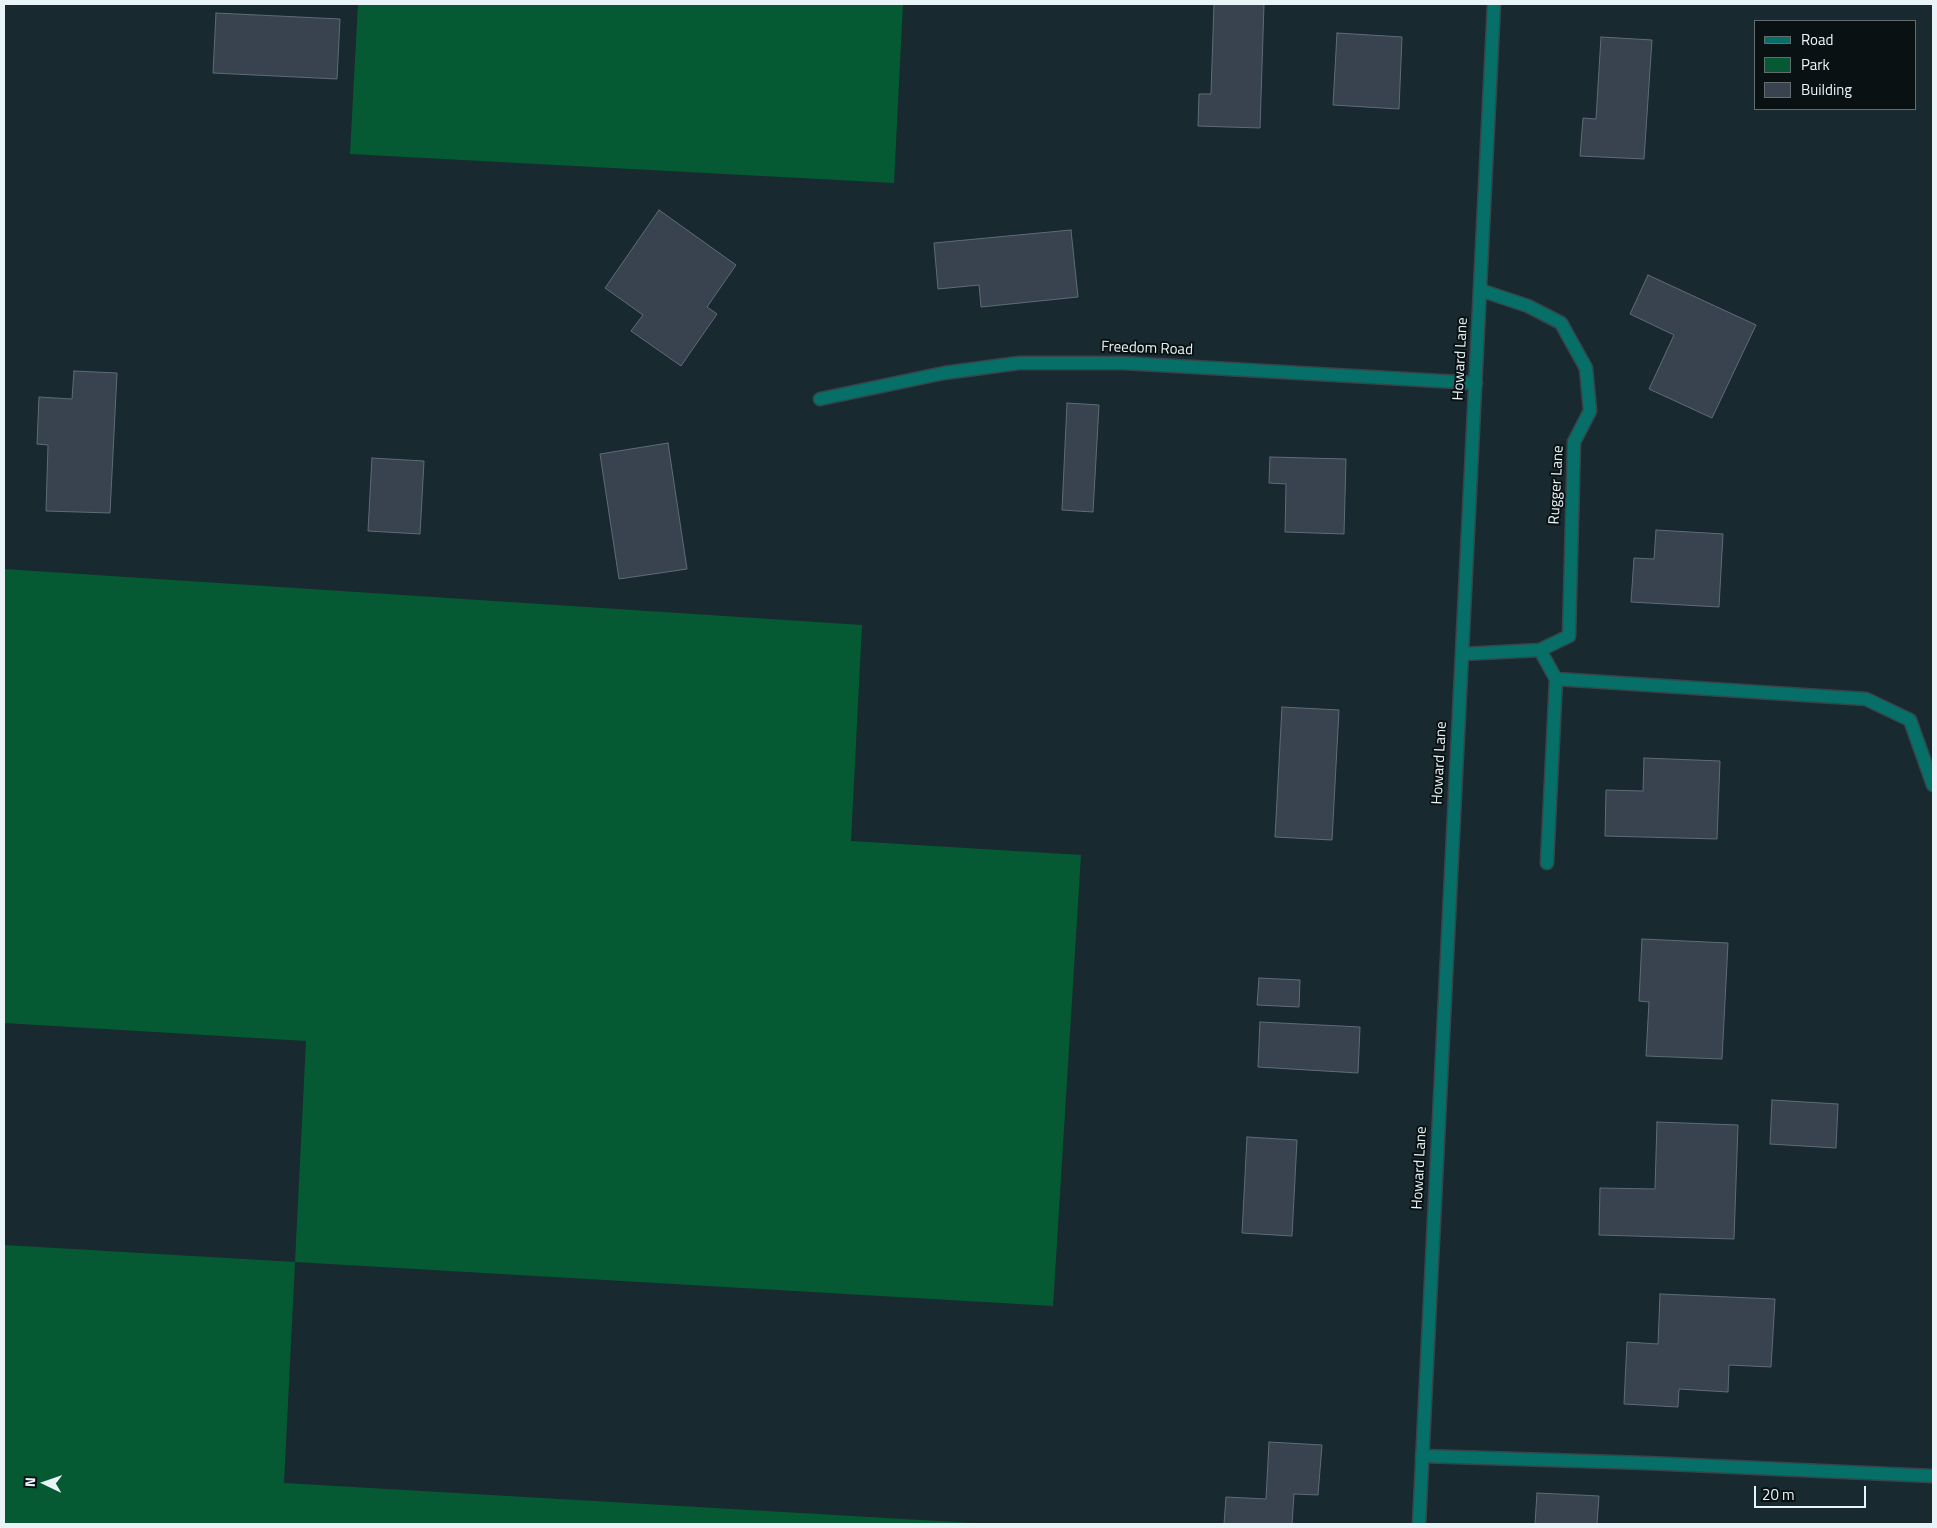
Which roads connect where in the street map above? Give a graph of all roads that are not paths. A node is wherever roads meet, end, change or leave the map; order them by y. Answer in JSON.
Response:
{"nodes":[{"id":1,"x":1494,"y":4,"type":"edge"},
{"id":2,"x":1480,"y":290,"type":"junction"},
{"id":3,"x":1476,"y":383,"type":"junction"},
{"id":4,"x":820,"y":399,"type":"dead end"},
{"id":5,"x":1540,"y":650,"type":"junction"},
{"id":6,"x":1462,"y":654,"type":"junction"},
{"id":7,"x":1556,"y":679,"type":"junction"},
{"id":8,"x":1933,"y":785,"type":"edge"},
{"id":9,"x":1547,"y":863,"type":"dead end"},
{"id":10,"x":1422,"y":1456,"type":"junction"},
{"id":11,"x":1933,"y":1476,"type":"edge"},
{"id":12,"x":1419,"y":1524,"type":"edge"}],
"edges":[{"from":1,"to":2,"type":"street","name":"Howard Lane"},
{"from":2,"to":3,"type":"street","name":"Howard Lane"},
{"from":2,"to":5,"type":"street","name":"Rugger Lane"},
{"from":3,"to":4,"type":"street","name":"Freedom Road"},
{"from":3,"to":6,"type":"street","name":"Howard Lane"},
{"from":5,"to":6,"type":"street","name":"Rugger Lane"},
{"from":5,"to":7,"type":"street"},
{"from":6,"to":10,"type":"street","name":"Howard Lane"},
{"from":7,"to":8,"type":"street"},
{"from":7,"to":9,"type":"street"},
{"from":10,"to":11,"type":"street"},
{"from":10,"to":12,"type":"street","name":"Howard Lane"}]}
